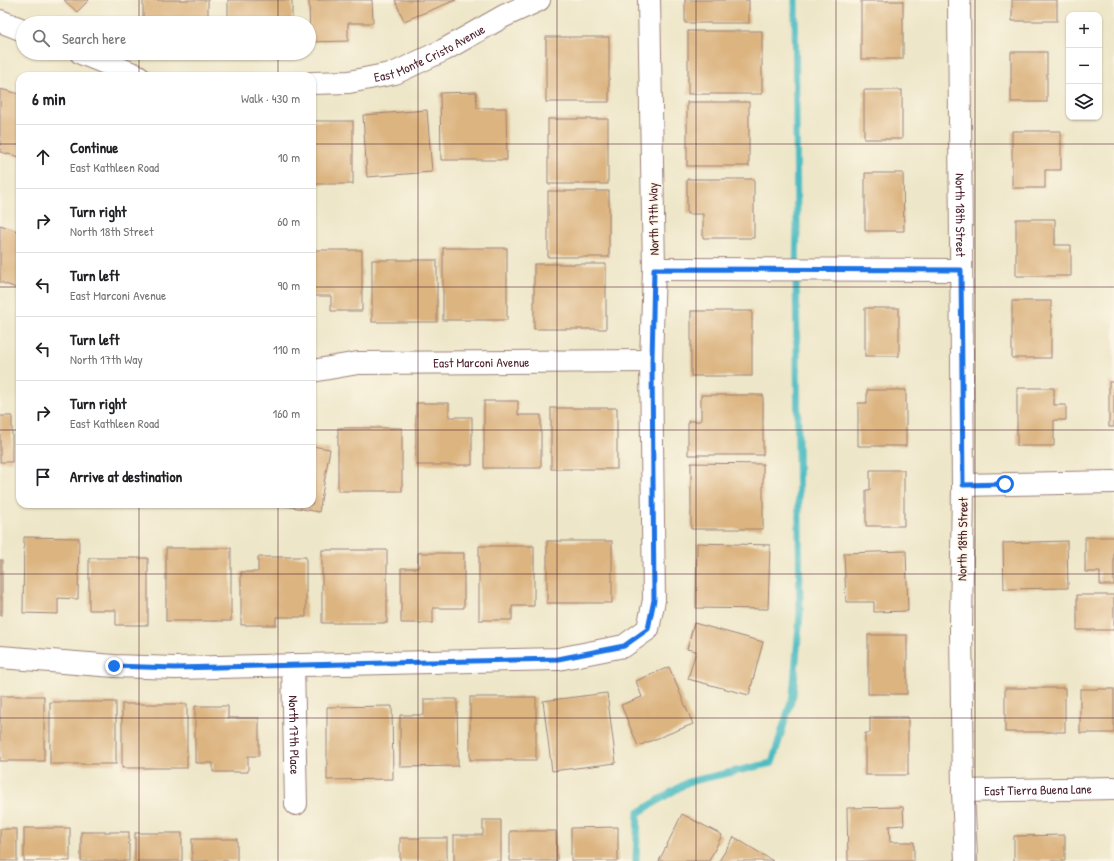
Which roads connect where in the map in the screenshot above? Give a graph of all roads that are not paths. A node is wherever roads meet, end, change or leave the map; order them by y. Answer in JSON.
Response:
{"nodes":[{"id":1,"x":539,"y":0,"type":"edge"},
{"id":2,"x":649,"y":0,"type":"edge"},
{"id":3,"x":959,"y":0,"type":"edge"},
{"id":4,"x":0,"y":21,"type":"edge"},
{"id":5,"x":16,"y":27,"type":"edge"},
{"id":6,"x":98,"y":60,"type":"edge"},
{"id":7,"x":128,"y":72,"type":"edge"},
{"id":8,"x":316,"y":83,"type":"edge"},
{"id":9,"x":654,"y":269,"type":"junction"},
{"id":10,"x":961,"y":270,"type":"junction"},
{"id":11,"x":652,"y":361,"type":"junction"},
{"id":12,"x":316,"y":370,"type":"edge"},
{"id":13,"x":1114,"y":482,"type":"edge"},
{"id":14,"x":963,"y":485,"type":"junction"},
{"id":15,"x":0,"y":657,"type":"edge"},
{"id":16,"x":293,"y":665,"type":"junction"},
{"id":17,"x":1114,"y":788,"type":"edge"},
{"id":18,"x":963,"y":791,"type":"junction"},
{"id":19,"x":296,"y":804,"type":"dead end"},
{"id":20,"x":966,"y":861,"type":"edge"}],
"edges":[{"from":1,"to":8,"type":"street","name":"East Monte Cristo Avenue"},
{"from":2,"to":9,"type":"street","name":"North 17th Way"},
{"from":3,"to":10,"type":"street","name":"North 18th Street"},
{"from":4,"to":5,"type":"street"},
{"from":6,"to":7,"type":"street"},
{"from":9,"to":10,"type":"street"},
{"from":9,"to":11,"type":"street","name":"North 17th Way"},
{"from":10,"to":14,"type":"street","name":"North 18th Street"},
{"from":11,"to":12,"type":"street","name":"East Marconi Avenue"},
{"from":11,"to":16,"type":"street","name":"North 17th Way"},
{"from":13,"to":14,"type":"street"},
{"from":14,"to":18,"type":"street","name":"North 18th Street"},
{"from":15,"to":16,"type":"street"},
{"from":16,"to":19,"type":"street","name":"North 17th Place"},
{"from":17,"to":18,"type":"street","name":"East Tierra Buena Lane"},
{"from":18,"to":20,"type":"street","name":"North 18th Street"}]}
